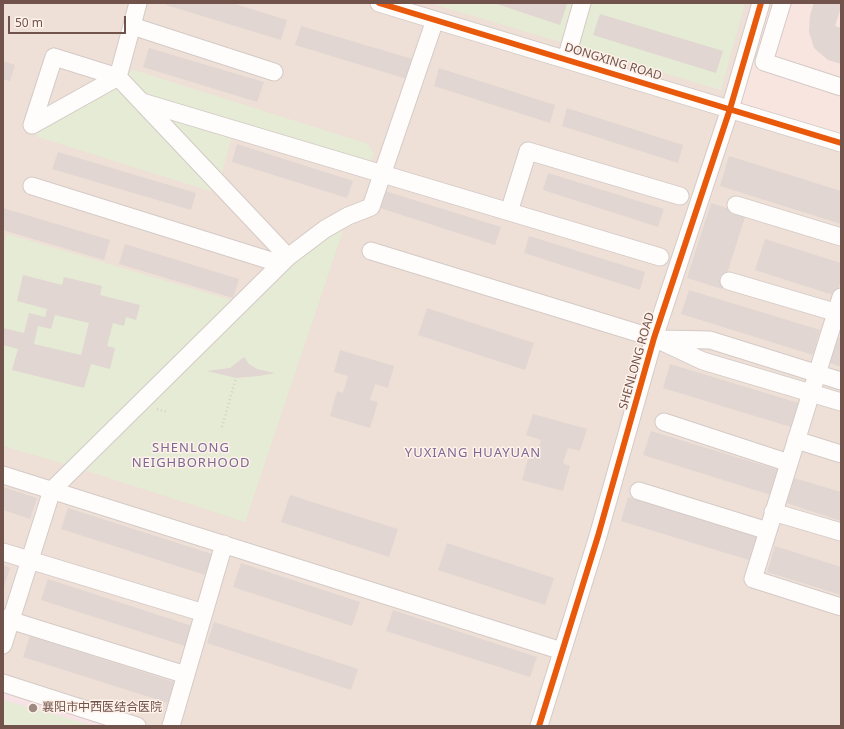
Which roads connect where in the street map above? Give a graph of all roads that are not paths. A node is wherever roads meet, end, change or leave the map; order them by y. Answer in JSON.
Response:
{"nodes":[{"id":1,"x":138,"y":3,"type":"edge"},
{"id":2,"x":379,"y":3,"type":"edge"},
{"id":3,"x":582,"y":3,"type":"edge"},
{"id":4,"x":761,"y":3,"type":"edge"},
{"id":5,"x":782,"y":3,"type":"edge"},
{"id":6,"x":435,"y":20,"type":"junction"},
{"id":7,"x":132,"y":26,"type":"junction"},
{"id":8,"x":745,"y":57,"type":"junction"},
{"id":9,"x":566,"y":59,"type":"junction"},
{"id":10,"x":764,"y":62,"type":"junction"},
{"id":11,"x":274,"y":72,"type":"dead end"},
{"id":12,"x":118,"y":77,"type":"junction"},
{"id":13,"x":841,"y":87,"type":"edge"},
{"id":14,"x":142,"y":102,"type":"junction"},
{"id":15,"x":730,"y":109,"type":"junction"},
{"id":16,"x":841,"y":143,"type":"edge"},
{"id":17,"x":382,"y":174,"type":"junction"},
{"id":18,"x":32,"y":186,"type":"dead end"},
{"id":19,"x":680,"y":196,"type":"dead end"},
{"id":20,"x":736,"y":205,"type":"dead end"},
{"id":21,"x":509,"y":212,"type":"junction"},
{"id":22,"x":841,"y":238,"type":"edge"},
{"id":23,"x":370,"y":251,"type":"dead end"},
{"id":24,"x":660,"y":257,"type":"dead end"},
{"id":25,"x":285,"y":261,"type":"junction"},
{"id":26,"x":729,"y":281,"type":"dead end"},
{"id":27,"x":839,"y":308,"type":"edge"},
{"id":28,"x":654,"y":338,"type":"junction"},
{"id":29,"x":817,"y":374,"type":"junction"},
{"id":30,"x":841,"y":381,"type":"edge"},
{"id":31,"x":811,"y":393,"type":"junction"},
{"id":32,"x":841,"y":402,"type":"edge"},
{"id":33,"x":664,"y":422,"type":"dead end"},
{"id":34,"x":796,"y":440,"type":"junction"},
{"id":35,"x":841,"y":454,"type":"edge"},
{"id":36,"x":789,"y":463,"type":"junction"},
{"id":37,"x":3,"y":475,"type":"edge"},
{"id":38,"x":52,"y":490,"type":"junction"},
{"id":39,"x":639,"y":491,"type":"dead end"},
{"id":40,"x":773,"y":512,"type":"junction"},
{"id":41,"x":768,"y":531,"type":"junction"},
{"id":42,"x":841,"y":532,"type":"edge"},
{"id":43,"x":224,"y":544,"type":"junction"},
{"id":44,"x":3,"y":552,"type":"edge"},
{"id":45,"x":30,"y":560,"type":"junction"},
{"id":46,"x":841,"y":607,"type":"edge"},
{"id":47,"x":204,"y":613,"type":"junction"},
{"id":48,"x":7,"y":620,"type":"edge"},
{"id":49,"x":3,"y":645,"type":"edge"},
{"id":50,"x":562,"y":651,"type":"junction"},
{"id":51,"x":186,"y":675,"type":"junction"},
{"id":52,"x":3,"y":683,"type":"edge"},
{"id":53,"x":137,"y":726,"type":"edge"},
{"id":54,"x":171,"y":726,"type":"edge"},
{"id":55,"x":539,"y":726,"type":"edge"}],
"edges":[{"from":1,"to":7,"type":"street"},
{"from":2,"to":6,"type":"street","name":"DONGXING ROAD"},
{"from":3,"to":9,"type":"street"},
{"from":4,"to":8,"type":"street","name":"SHENLONG ROAD"},
{"from":5,"to":10,"type":"street"},
{"from":6,"to":9,"type":"street","name":"DONGXING ROAD"},
{"from":6,"to":17,"type":"street"},
{"from":7,"to":11,"type":"street"},
{"from":7,"to":12,"type":"street"},
{"from":8,"to":10,"type":"street"},
{"from":8,"to":15,"type":"street","name":"SHENLONG ROAD"},
{"from":9,"to":15,"type":"street","name":"DONGXING ROAD"},
{"from":10,"to":13,"type":"street"},
{"from":12,"to":12,"type":"street"},
{"from":12,"to":14,"type":"street"},
{"from":14,"to":17,"type":"street"},
{"from":14,"to":25,"type":"street"},
{"from":15,"to":16,"type":"street","name":"DONGXING ROAD"},
{"from":15,"to":28,"type":"street","name":"SHENLONG ROAD"},
{"from":17,"to":21,"type":"street"},
{"from":17,"to":25,"type":"street"},
{"from":18,"to":25,"type":"street"},
{"from":19,"to":21,"type":"street"},
{"from":20,"to":22,"type":"street"},
{"from":21,"to":24,"type":"street"},
{"from":23,"to":28,"type":"street"},
{"from":25,"to":38,"type":"street"},
{"from":26,"to":27,"type":"street"},
{"from":27,"to":29,"type":"street"},
{"from":28,"to":29,"type":"street"},
{"from":28,"to":31,"type":"street"},
{"from":28,"to":50,"type":"street","name":"SHENLONG ROAD"},
{"from":29,"to":30,"type":"street"},
{"from":29,"to":31,"type":"street"},
{"from":31,"to":32,"type":"street"},
{"from":31,"to":34,"type":"street"},
{"from":33,"to":36,"type":"street"},
{"from":34,"to":35,"type":"street"},
{"from":34,"to":36,"type":"street"},
{"from":36,"to":40,"type":"street"},
{"from":37,"to":38,"type":"street"},
{"from":38,"to":43,"type":"street"},
{"from":38,"to":45,"type":"street"},
{"from":39,"to":41,"type":"street"},
{"from":40,"to":41,"type":"street"},
{"from":40,"to":42,"type":"street"},
{"from":41,"to":46,"type":"street"},
{"from":43,"to":47,"type":"street"},
{"from":43,"to":50,"type":"street"},
{"from":44,"to":45,"type":"street"},
{"from":45,"to":47,"type":"street"},
{"from":45,"to":48,"type":"street"},
{"from":47,"to":51,"type":"street"},
{"from":48,"to":49,"type":"street"},
{"from":48,"to":51,"type":"street"},
{"from":50,"to":55,"type":"street","name":"SHENLONG ROAD"},
{"from":51,"to":54,"type":"street"},
{"from":52,"to":53,"type":"street"}]}
